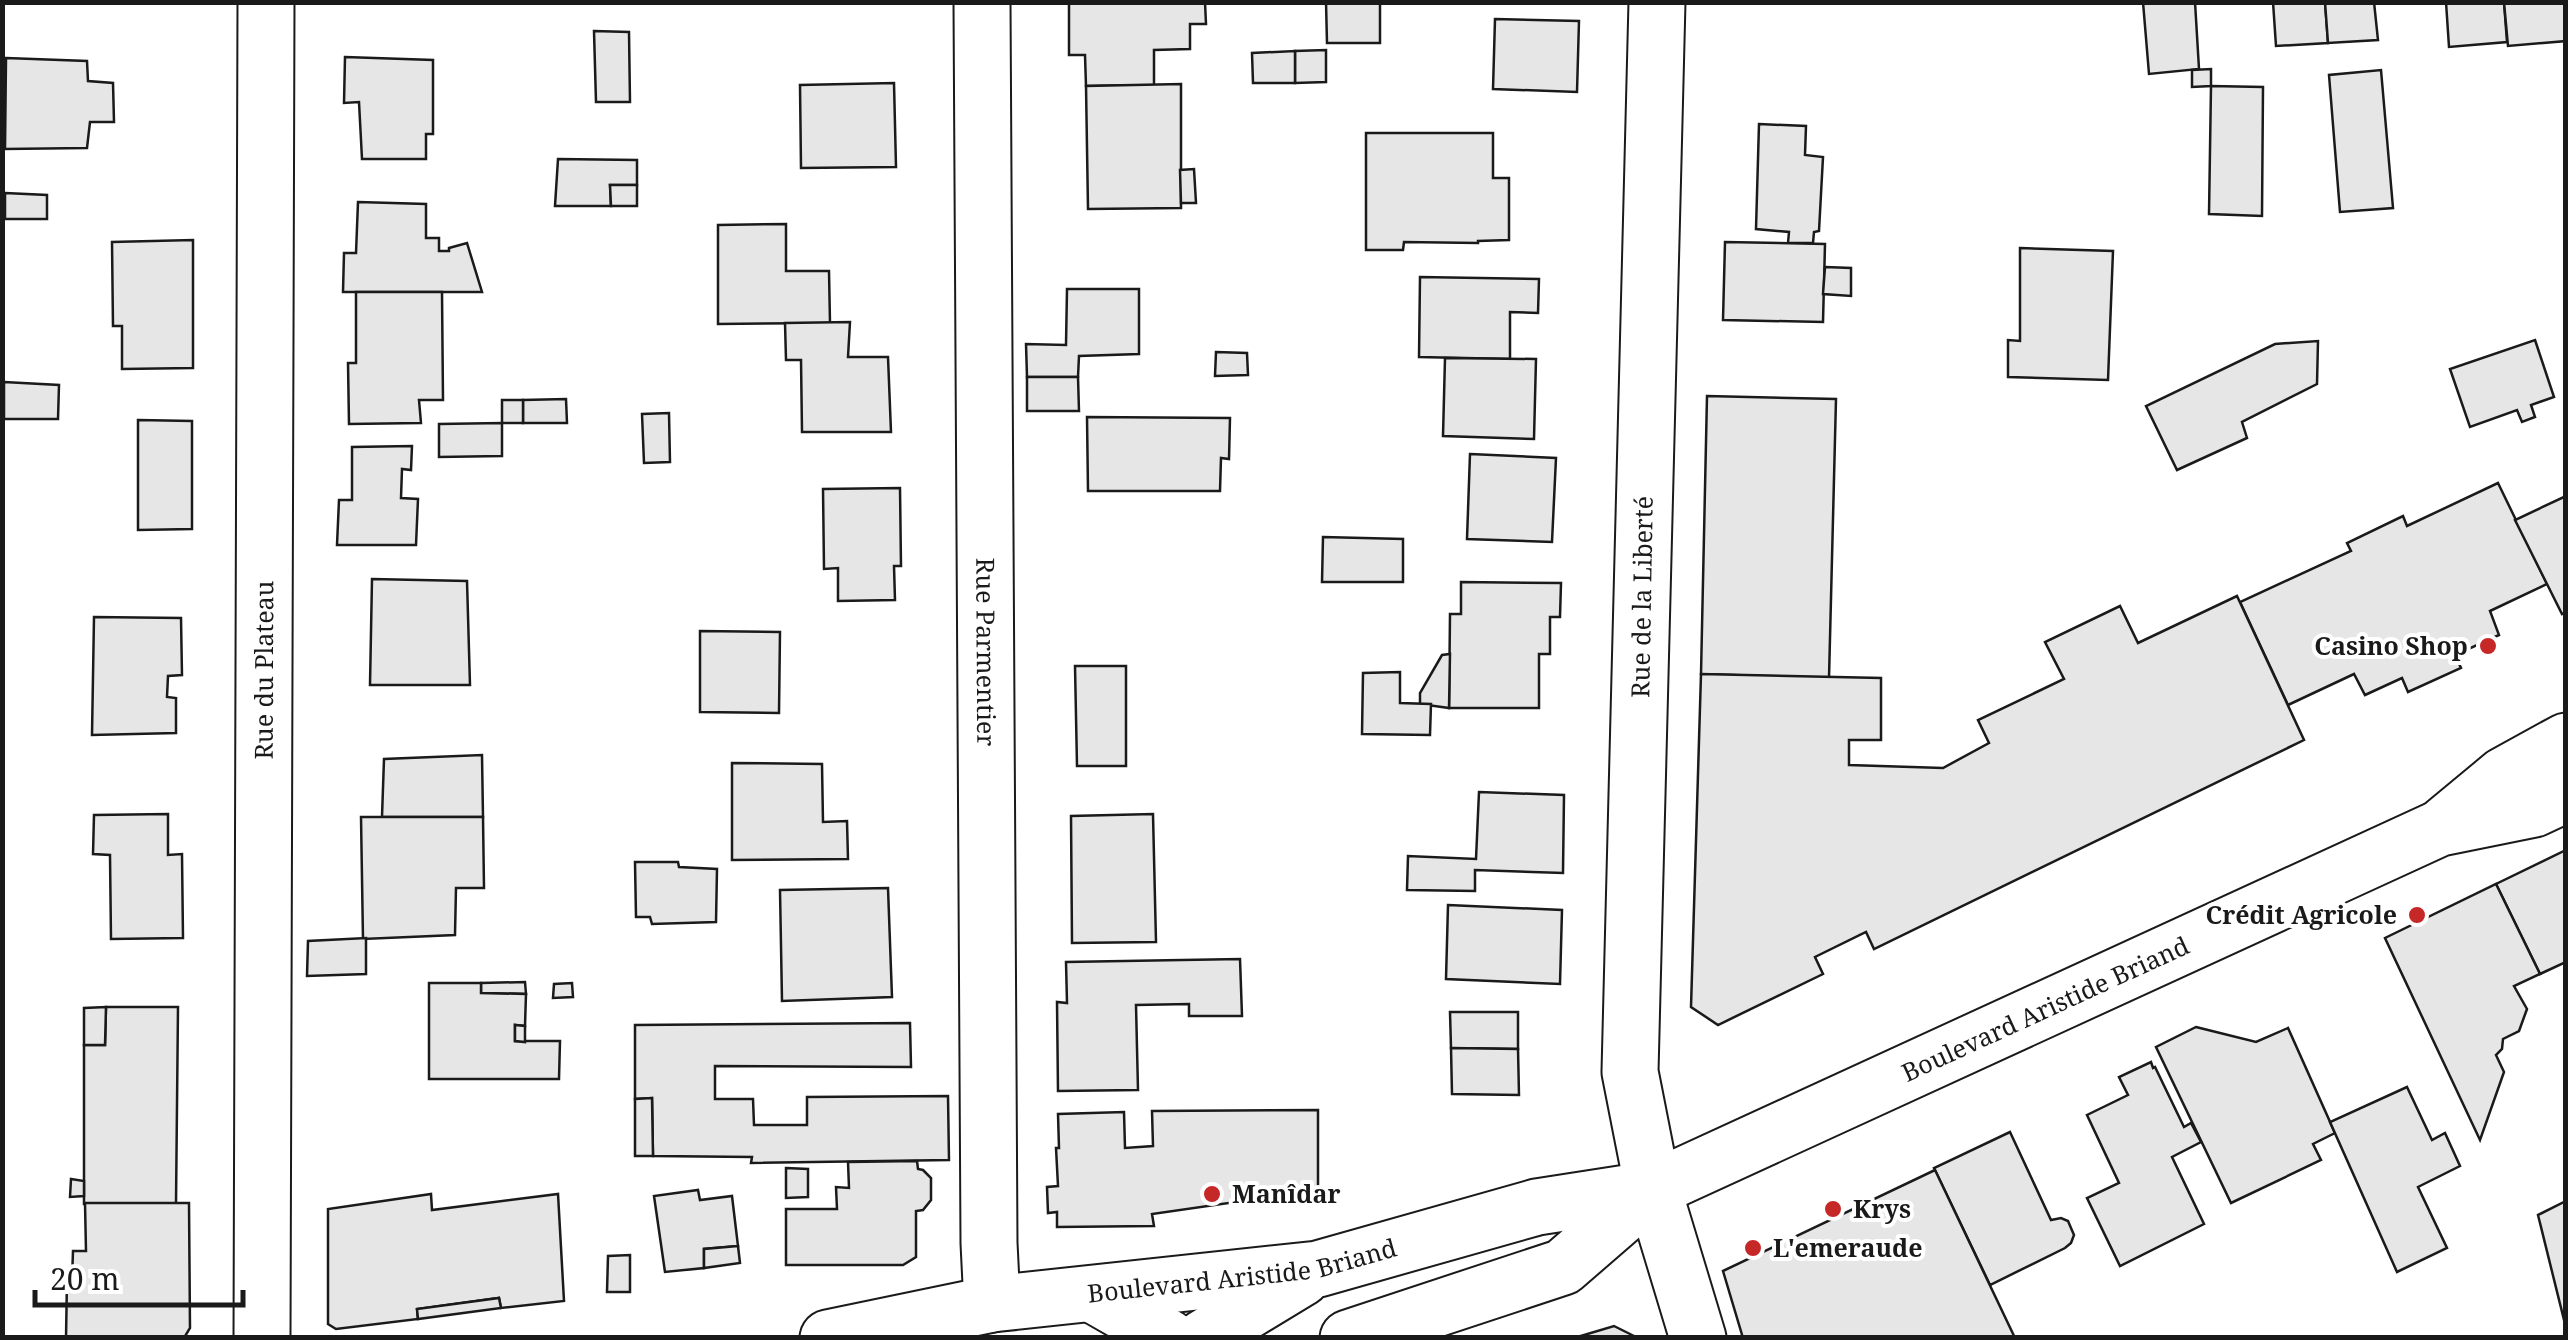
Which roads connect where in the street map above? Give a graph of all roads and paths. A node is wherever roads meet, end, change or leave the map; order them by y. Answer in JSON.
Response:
{"nodes":[{"id":1,"x":266,"y":2,"type":"edge"},
{"id":2,"x":982,"y":2,"type":"edge"},
{"id":3,"x":1658,"y":2,"type":"edge"},
{"id":4,"x":2566,"y":741,"type":"edge"},
{"id":5,"x":2566,"y":794,"type":"edge"},
{"id":6,"x":2440,"y":828,"type":"junction"},
{"id":7,"x":1653,"y":1189,"type":"junction"},
{"id":8,"x":1318,"y":1269,"type":"junction"},
{"id":9,"x":1092,"y":1294,"type":"junction"},
{"id":10,"x":992,"y":1304,"type":"junction"},
{"id":11,"x":262,"y":1338,"type":"edge"},
{"id":12,"x":828,"y":1338,"type":"edge"},
{"id":13,"x":1169,"y":1338,"type":"edge"},
{"id":14,"x":1203,"y":1338,"type":"edge"},
{"id":15,"x":1348,"y":1338,"type":"edge"},
{"id":16,"x":1698,"y":1338,"type":"edge"}],
"edges":[{"from":1,"to":11,"type":"street","name":"Rue du Plateau"},
{"from":2,"to":10,"type":"street","name":"Rue Parmentier"},
{"from":3,"to":7,"type":"street","name":"Rue de la Liberté"},
{"from":4,"to":6,"type":"street","name":"Boulevard Aristide Briand"},
{"from":5,"to":6,"type":"street","name":"Boulevard Aristide Briand"},
{"from":6,"to":7,"type":"street","name":"Boulevard Aristide Briand"},
{"from":7,"to":8,"type":"street","name":"Boulevard Aristide Briand"},
{"from":7,"to":15,"type":"street","name":"Boulevard Aristide Briand"},
{"from":7,"to":16,"type":"street","name":"Rue de la Liberté"},
{"from":8,"to":9,"type":"street","name":"Boulevard Aristide Briand"},
{"from":8,"to":14,"type":"street"},
{"from":9,"to":10,"type":"street","name":"Boulevard Aristide Briand"},
{"from":9,"to":13,"type":"street"},
{"from":10,"to":12,"type":"street","name":"Boulevard Aristide Briand"}]}
